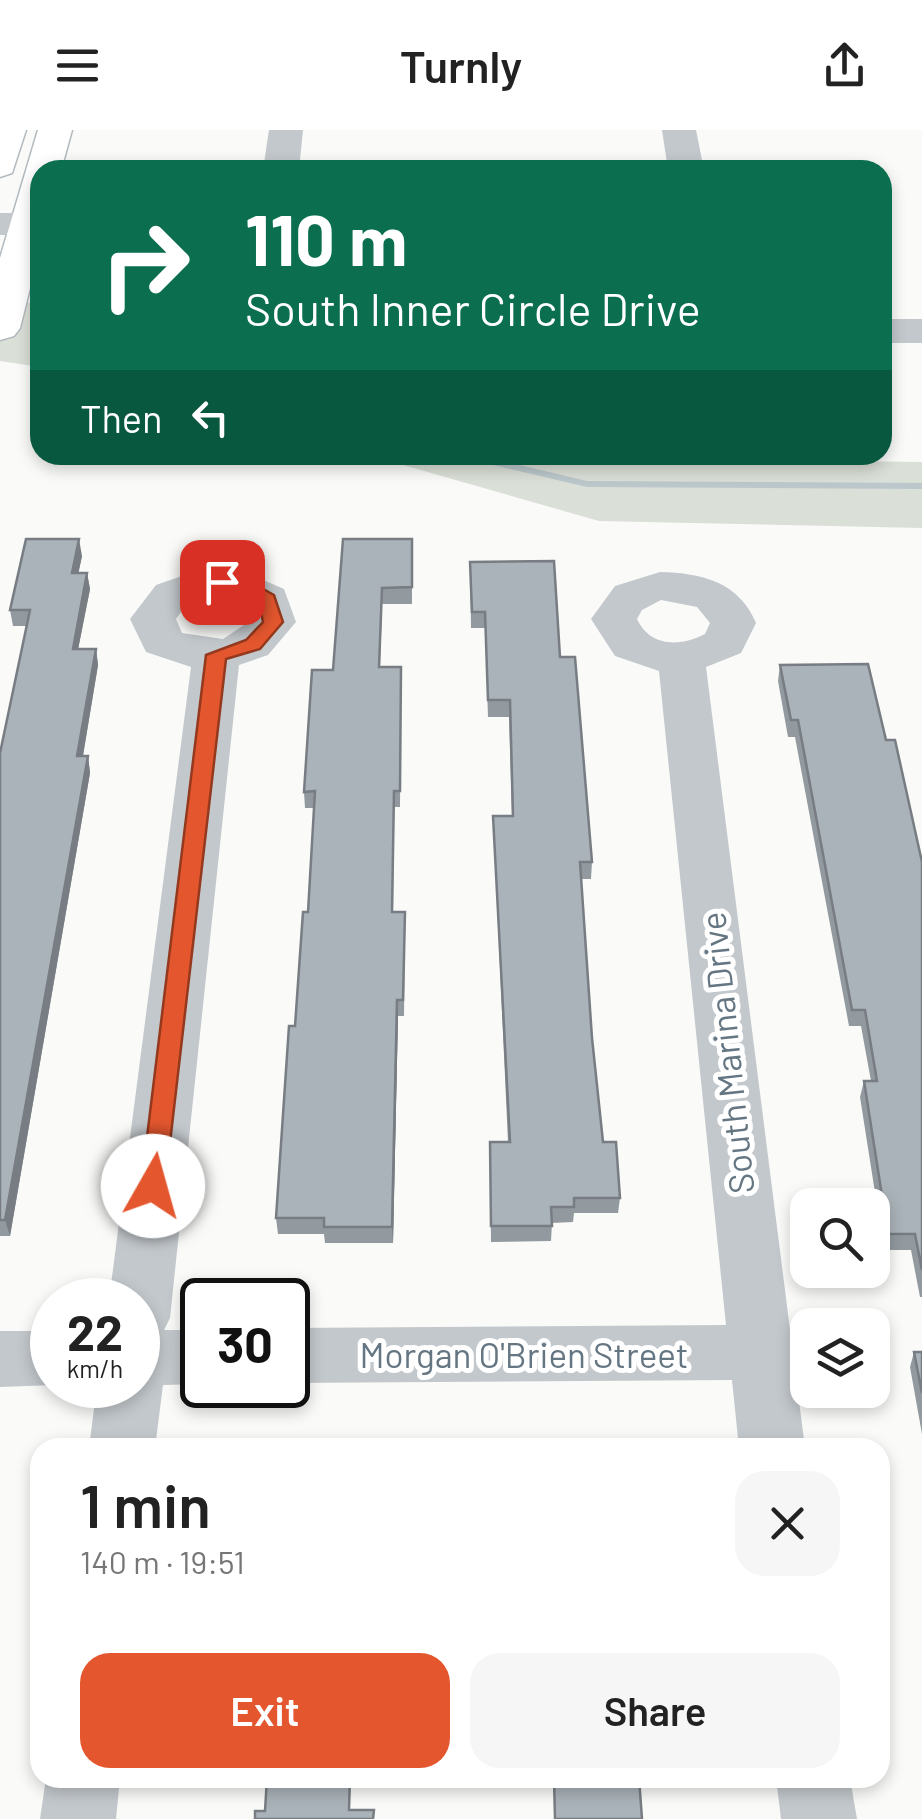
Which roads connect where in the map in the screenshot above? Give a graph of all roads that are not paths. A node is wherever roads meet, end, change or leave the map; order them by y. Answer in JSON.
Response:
{"nodes":[{"id":1,"x":9,"y":130,"type":"edge"},
{"id":2,"x":55,"y":130,"type":"edge"},
{"id":3,"x":286,"y":130,"type":"edge"},
{"id":4,"x":679,"y":130,"type":"edge"},
{"id":5,"x":45,"y":160,"type":"edge"},
{"id":6,"x":283,"y":160,"type":"edge"},
{"id":7,"x":684,"y":160,"type":"edge"},
{"id":8,"x":0,"y":166,"type":"edge"},
{"id":9,"x":23,"y":224,"type":"edge"},
{"id":10,"x":0,"y":328,"type":"edge"},
{"id":11,"x":892,"y":330,"type":"edge"},
{"id":12,"x":922,"y":331,"type":"edge"},
{"id":13,"x":216,"y":655,"type":"dead end"},
{"id":14,"x":681,"y":658,"type":"dead end"},
{"id":15,"x":143,"y":1278,"type":"edge"},
{"id":16,"x":760,"y":1352,"type":"junction"},
{"id":17,"x":310,"y":1356,"type":"edge"},
{"id":18,"x":30,"y":1358,"type":"edge"},
{"id":19,"x":0,"y":1359,"type":"edge"},
{"id":20,"x":127,"y":1408,"type":"edge"},
{"id":21,"x":123,"y":1438,"type":"edge"},
{"id":22,"x":771,"y":1438,"type":"edge"},
{"id":23,"x":81,"y":1788,"type":"edge"},
{"id":24,"x":815,"y":1788,"type":"edge"},
{"id":25,"x":78,"y":1819,"type":"edge"},
{"id":26,"x":819,"y":1819,"type":"edge"}],
"edges":[{"from":1,"to":8,"type":"main road"},
{"from":2,"to":5,"type":"main road"},
{"from":3,"to":6,"type":"street"},
{"from":4,"to":7,"type":"street"},
{"from":9,"to":10,"type":"main road"},
{"from":11,"to":12,"type":"street"},
{"from":13,"to":15,"type":"street"},
{"from":14,"to":16,"type":"street","name":"South Marina Drive"},
{"from":16,"to":17,"type":"street","name":"Morgan O'Brien Street"},
{"from":16,"to":22,"type":"street","name":"South Marina Drive"},
{"from":18,"to":19,"type":"street"},
{"from":20,"to":21,"type":"street"},
{"from":23,"to":25,"type":"street"},
{"from":24,"to":26,"type":"street"}]}
